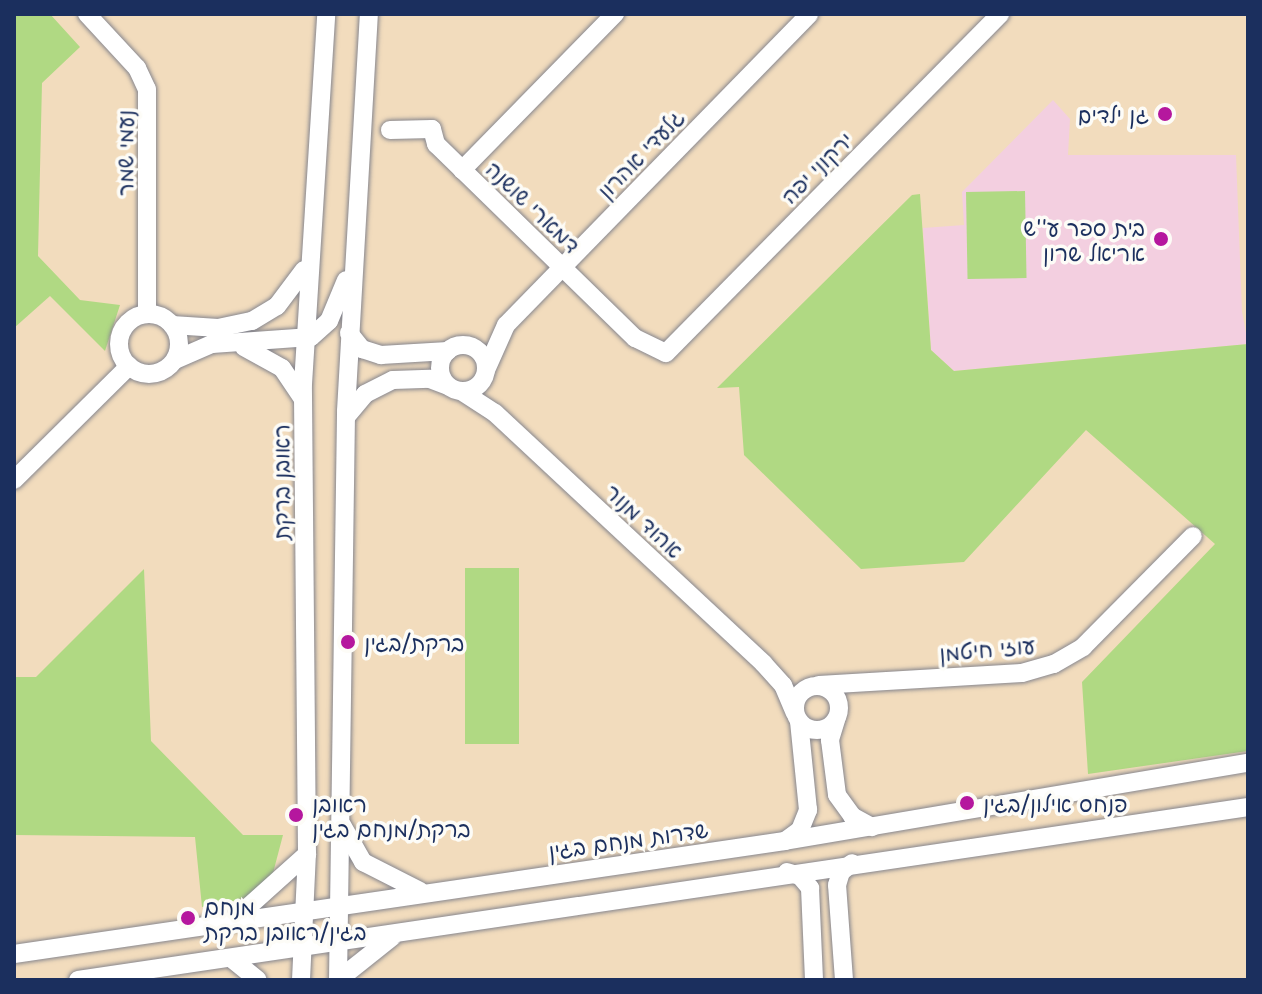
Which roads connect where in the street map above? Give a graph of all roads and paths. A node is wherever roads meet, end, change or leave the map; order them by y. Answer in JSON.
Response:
{"nodes":[{"id":1,"x":87,"y":14,"type":"edge"},
{"id":2,"x":326,"y":14,"type":"edge"},
{"id":3,"x":369,"y":14,"type":"edge"},
{"id":4,"x":615,"y":14,"type":"edge"},
{"id":5,"x":809,"y":14,"type":"edge"},
{"id":6,"x":1000,"y":14,"type":"edge"},
{"id":7,"x":390,"y":130,"type":"dead end"},
{"id":8,"x":462,"y":170,"type":"junction"},
{"id":9,"x":308,"y":260,"type":"junction"},
{"id":10,"x":353,"y":263,"type":"junction"},
{"id":11,"x":562,"y":268,"type":"junction"},
{"id":12,"x":147,"y":314,"type":"junction"},
{"id":13,"x":172,"y":325,"type":"junction"},
{"id":14,"x":506,"y":325,"type":"junction"},
{"id":15,"x":349,"y":333,"type":"junction"},
{"id":16,"x":306,"y":339,"type":"junction"},
{"id":17,"x":229,"y":343,"type":"junction"},
{"id":18,"x":455,"y":348,"type":"junction"},
{"id":19,"x":666,"y":353,"type":"joint"},
{"id":20,"x":175,"y":360,"type":"junction"},
{"id":21,"x":129,"y":366,"type":"junction"},
{"id":22,"x":486,"y":372,"type":"junction"},
{"id":23,"x":454,"y":388,"type":"junction"},
{"id":24,"x":304,"y":402,"type":"junction"},
{"id":25,"x":495,"y":413,"type":"junction"},
{"id":26,"x":346,"y":417,"type":"junction"},
{"id":27,"x":14,"y":480,"type":"edge"},
{"id":28,"x":1193,"y":536,"type":"dead end"},
{"id":29,"x":763,"y":663,"type":"junction"},
{"id":30,"x":878,"y":681,"type":"junction"},
{"id":31,"x":815,"y":686,"type":"junction"},
{"id":32,"x":838,"y":715,"type":"junction"},
{"id":33,"x":797,"y":718,"type":"junction"},
{"id":34,"x":1248,"y":763,"type":"edge"},
{"id":35,"x":1248,"y":807,"type":"edge"},
{"id":36,"x":340,"y":822,"type":"junction"},
{"id":37,"x":872,"y":827,"type":"junction"},
{"id":38,"x":785,"y":841,"type":"junction"},
{"id":39,"x":307,"y":854,"type":"junction"},
{"id":40,"x":852,"y":863,"type":"junction"},
{"id":41,"x":787,"y":872,"type":"junction"},
{"id":42,"x":422,"y":892,"type":"junction"},
{"id":43,"x":341,"y":903,"type":"junction"},
{"id":44,"x":307,"y":908,"type":"junction"},
{"id":45,"x":236,"y":918,"type":"junction"},
{"id":46,"x":393,"y":936,"type":"junction"},
{"id":47,"x":341,"y":944,"type":"junction"},
{"id":48,"x":304,"y":949,"type":"junction"},
{"id":49,"x":14,"y":954,"type":"edge"},
{"id":50,"x":232,"y":959,"type":"junction"},
{"id":51,"x":78,"y":980,"type":"edge"},
{"id":52,"x":258,"y":980,"type":"edge"},
{"id":53,"x":301,"y":980,"type":"edge"},
{"id":54,"x":338,"y":980,"type":"edge"},
{"id":55,"x":814,"y":980,"type":"edge"},
{"id":56,"x":844,"y":980,"type":"edge"}],
"edges":[{"from":1,"to":12,"type":"street","name":"נעמי שמר"},
{"from":2,"to":9,"type":"street","name":"ראובן ברקת"},
{"from":3,"to":10,"type":"street"},
{"from":4,"to":8,"type":"street","name":"דמארי שושנה"},
{"from":5,"to":11,"type":"street","name":"גלעדי אהרון"},
{"from":6,"to":19,"type":"street","name":"ירקוני יפה"},
{"from":7,"to":8,"type":"street"},
{"from":8,"to":11,"type":"street","name":"דמארי שושנה"},
{"from":9,"to":13,"type":"street"},
{"from":9,"to":16,"type":"street","name":"ראובן ברקת"},
{"from":10,"to":15,"type":"street"},
{"from":10,"to":16,"type":"street"},
{"from":11,"to":14,"type":"street","name":"גלעדי אהרון"},
{"from":11,"to":19,"type":"street","name":"דמארי שושנה"},
{"from":12,"to":13,"type":"street"},
{"from":12,"to":21,"type":"street"},
{"from":13,"to":20,"type":"street"},
{"from":14,"to":18,"type":"street","name":"גלעדי אהרון"},
{"from":14,"to":22,"type":"street","name":"גלעדי אהרון"},
{"from":15,"to":18,"type":"street","name":"גלעדי אהרון"},
{"from":15,"to":26,"type":"street"},
{"from":16,"to":17,"type":"street"},
{"from":16,"to":24,"type":"street","name":"ראובן ברקת"},
{"from":17,"to":20,"type":"street"},
{"from":17,"to":24,"type":"street"},
{"from":18,"to":22,"type":"street"},
{"from":18,"to":23,"type":"street"},
{"from":20,"to":21,"type":"street"},
{"from":21,"to":27,"type":"street"},
{"from":22,"to":23,"type":"street"},
{"from":22,"to":25,"type":"street"},
{"from":23,"to":25,"type":"street","name":"אהוד מנור"},
{"from":23,"to":26,"type":"street"},
{"from":24,"to":39,"type":"street","name":"ראובן ברקת"},
{"from":25,"to":29,"type":"street","name":"אהוד מנור"},
{"from":26,"to":36,"type":"street"},
{"from":28,"to":30,"type":"street","name":"עוזי חיטמן"},
{"from":29,"to":31,"type":"street","name":"אהוד מנור"},
{"from":29,"to":33,"type":"street","name":"אהוד מנור"},
{"from":30,"to":31,"type":"street","name":"עוזי חיטמן"},
{"from":30,"to":32,"type":"street","name":"עוזי חיטמן"},
{"from":31,"to":32,"type":"street"},
{"from":31,"to":33,"type":"street"},
{"from":32,"to":33,"type":"street"},
{"from":32,"to":37,"type":"street"},
{"from":33,"to":38,"type":"street","name":"אהוד מנור"},
{"from":34,"to":37,"type":"street","name":"שדרות מנחם בגין"},
{"from":35,"to":40,"type":"street"},
{"from":36,"to":42,"type":"street"},
{"from":36,"to":43,"type":"street"},
{"from":37,"to":38,"type":"street","name":"שדרות מנחם בגין"},
{"from":38,"to":42,"type":"street","name":"שדרות מנחם בגין"},
{"from":39,"to":44,"type":"street","name":"ראובן ברקת"},
{"from":39,"to":45,"type":"street"},
{"from":40,"to":41,"type":"street"},
{"from":40,"to":56,"type":"street"},
{"from":41,"to":46,"type":"street"},
{"from":41,"to":55,"type":"street"},
{"from":42,"to":43,"type":"street","name":"שדרות מנחם בגין"},
{"from":43,"to":44,"type":"street","name":"שדרות מנחם בגין"},
{"from":43,"to":47,"type":"street"},
{"from":44,"to":45,"type":"street","name":"שדרות מנחם בגין"},
{"from":44,"to":48,"type":"street","name":"ראובן ברקת"},
{"from":45,"to":49,"type":"street","name":"שדרות מנחם בגין"},
{"from":46,"to":47,"type":"street"},
{"from":46,"to":54,"type":"street"},
{"from":47,"to":48,"type":"street"},
{"from":47,"to":54,"type":"street"},
{"from":48,"to":50,"type":"street"},
{"from":48,"to":53,"type":"street","name":"ראובן ברקת"},
{"from":50,"to":51,"type":"street"},
{"from":50,"to":52,"type":"street"}]}
